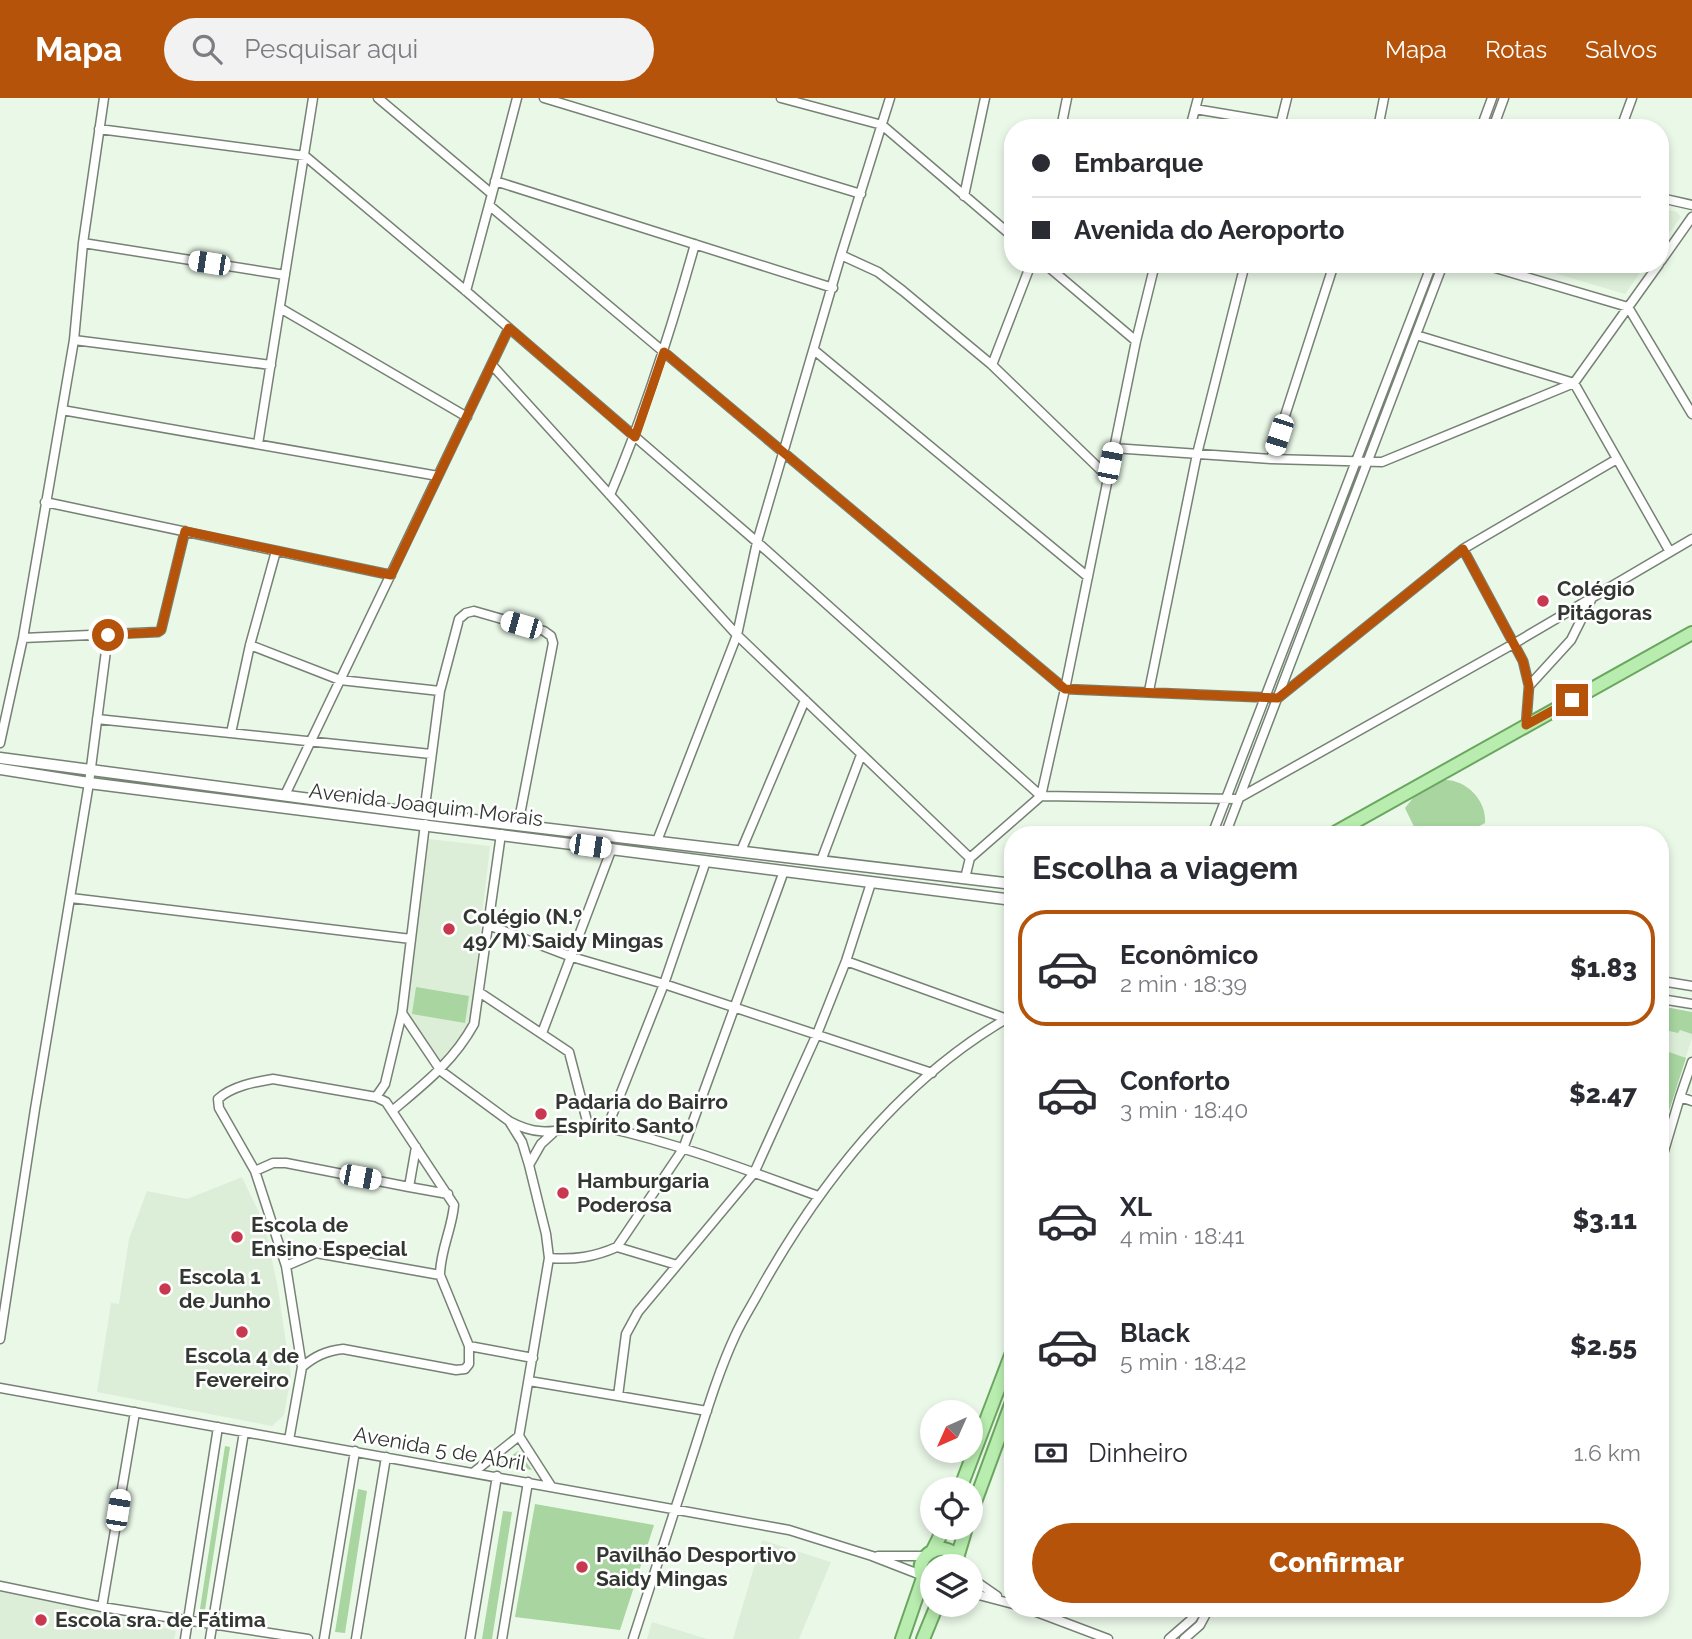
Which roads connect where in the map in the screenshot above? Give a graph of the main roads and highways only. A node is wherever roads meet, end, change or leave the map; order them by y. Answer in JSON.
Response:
{"nodes":[{"id":1,"x":1692,"y":634,"type":"edge"},
{"id":2,"x":1347,"y":826,"type":"edge"},
{"id":3,"x":1004,"y":1374,"type":"edge"},
{"id":4,"x":1004,"y":1423,"type":"edge"},
{"id":5,"x":965,"y":1477,"type":"edge"},
{"id":6,"x":983,"y":1480,"type":"edge"},
{"id":7,"x":937,"y":1540,"type":"edge"},
{"id":8,"x":929,"y":1553,"type":"joint"},
{"id":9,"x":952,"y":1554,"type":"edge"},
{"id":10,"x":920,"y":1583,"type":"edge"},
{"id":11,"x":932,"y":1617,"type":"edge"},
{"id":12,"x":902,"y":1639,"type":"edge"},
{"id":13,"x":923,"y":1639,"type":"edge"}],
"edges":[{"from":1,"to":2,"type":"main road"},
{"from":3,"to":5,"type":"main road"},
{"from":4,"to":6,"type":"main road"},
{"from":7,"to":8,"type":"main road"},
{"from":8,"to":9,"type":"main road"},
{"from":10,"to":12,"type":"main road"},
{"from":11,"to":13,"type":"main road"}]}
